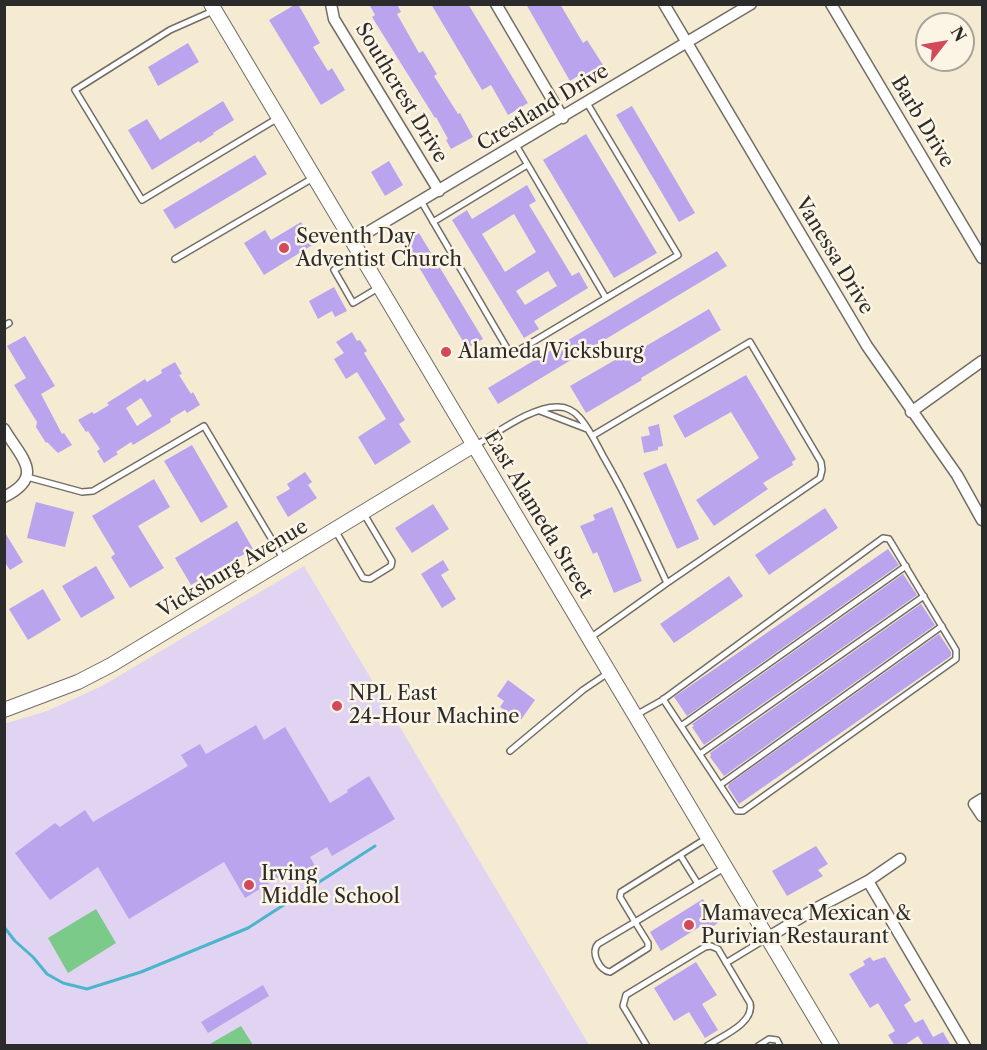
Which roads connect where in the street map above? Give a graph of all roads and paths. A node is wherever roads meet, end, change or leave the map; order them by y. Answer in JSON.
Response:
{"nodes":[{"id":1,"x":496,"y":4,"type":"edge"},
{"id":2,"x":664,"y":4,"type":"edge"},
{"id":3,"x":752,"y":4,"type":"edge"},
{"id":4,"x":831,"y":4,"type":"edge"},
{"id":5,"x":213,"y":7,"type":"edge"},
{"id":6,"x":331,"y":9,"type":"edge"},
{"id":7,"x":686,"y":43,"type":"junction"},
{"id":8,"x":587,"y":103,"type":"junction"},
{"id":9,"x":279,"y":117,"type":"junction"},
{"id":10,"x":563,"y":118,"type":"junction"},
{"id":11,"x":516,"y":146,"type":"junction"},
{"id":12,"x":527,"y":165,"type":"junction"},
{"id":13,"x":315,"y":177,"type":"junction"},
{"id":14,"x":439,"y":191,"type":"junction"},
{"id":15,"x":421,"y":201,"type":"junction"},
{"id":16,"x":433,"y":222,"type":"junction"},
{"id":17,"x":356,"y":247,"type":"junction"},
{"id":18,"x":982,"y":258,"type":"edge"},
{"id":19,"x":176,"y":259,"type":"dead end"},
{"id":20,"x":380,"y":287,"type":"junction"},
{"id":21,"x":606,"y":298,"type":"junction"},
{"id":22,"x":982,"y":361,"type":"edge"},
{"id":23,"x":540,"y":411,"type":"junction"},
{"id":24,"x":911,"y":412,"type":"junction"},
{"id":25,"x":4,"y":429,"type":"edge"},
{"id":26,"x":588,"y":430,"type":"junction"},
{"id":27,"x":592,"y":436,"type":"junction"},
{"id":28,"x":474,"y":445,"type":"junction"},
{"id":29,"x":27,"y":477,"type":"junction"},
{"id":30,"x":4,"y":497,"type":"edge"},
{"id":31,"x":363,"y":513,"type":"junction"},
{"id":32,"x":982,"y":520,"type":"edge"},
{"id":33,"x":335,"y":530,"type":"junction"},
{"id":34,"x":285,"y":561,"type":"junction"},
{"id":35,"x":906,"y":566,"type":"junction"},
{"id":36,"x":667,"y":583,"type":"junction"},
{"id":37,"x":924,"y":597,"type":"junction"},
{"id":38,"x":942,"y":626,"type":"junction"},
{"id":39,"x":588,"y":639,"type":"junction"},
{"id":40,"x":608,"y":673,"type":"junction"},
{"id":41,"x":663,"y":699,"type":"junction"},
{"id":42,"x":4,"y":710,"type":"edge"},
{"id":43,"x":634,"y":716,"type":"junction"},
{"id":44,"x":681,"y":726,"type":"junction"},
{"id":45,"x":510,"y":751,"type":"dead end"},
{"id":46,"x":700,"y":754,"type":"junction"},
{"id":47,"x":720,"y":785,"type":"junction"},
{"id":48,"x":978,"y":802,"type":"edge"},
{"id":49,"x":982,"y":816,"type":"edge"},
{"id":50,"x":707,"y":838,"type":"junction"},
{"id":51,"x":680,"y":855,"type":"junction"},
{"id":52,"x":900,"y":859,"type":"dead end"},
{"id":53,"x":725,"y":868,"type":"junction"},
{"id":54,"x":868,"y":881,"type":"junction"},
{"id":55,"x":698,"y":884,"type":"junction"},
{"id":56,"x":635,"y":922,"type":"junction"},
{"id":57,"x":767,"y":938,"type":"junction"},
{"id":58,"x":726,"y":963,"type":"junction"},
{"id":59,"x":646,"y":1046,"type":"edge"},
{"id":60,"x":707,"y":1046,"type":"edge"},
{"id":61,"x":758,"y":1046,"type":"edge"},
{"id":62,"x":780,"y":1046,"type":"edge"},
{"id":63,"x":832,"y":1046,"type":"edge"},
{"id":64,"x":965,"y":1046,"type":"edge"}],
"edges":[{"from":1,"to":10,"type":"street"},
{"from":2,"to":7,"type":"street","name":"Vanessa Drive"},
{"from":3,"to":7,"type":"street","name":"Crestland Drive"},
{"from":4,"to":18,"type":"street","name":"Barb Drive"},
{"from":5,"to":9,"type":"street","name":"East Alameda Street"},
{"from":5,"to":9,"type":"lane"},
{"from":6,"to":14,"type":"street","name":"Southcrest Drive"},
{"from":7,"to":8,"type":"street","name":"Crestland Drive"},
{"from":7,"to":24,"type":"street","name":"Vanessa Drive"},
{"from":8,"to":10,"type":"street","name":"Crestland Drive"},
{"from":8,"to":21,"type":"lane"},
{"from":9,"to":13,"type":"street","name":"East Alameda Street"},
{"from":10,"to":11,"type":"street","name":"Crestland Drive"},
{"from":11,"to":12,"type":"lane"},
{"from":11,"to":14,"type":"street","name":"Crestland Drive"},
{"from":12,"to":16,"type":"lane"},
{"from":12,"to":21,"type":"lane"},
{"from":13,"to":17,"type":"street","name":"East Alameda Street"},
{"from":13,"to":19,"type":"lane"},
{"from":14,"to":15,"type":"street","name":"Crestland Drive"},
{"from":15,"to":16,"type":"lane"},
{"from":15,"to":17,"type":"street","name":"Crestland Drive"},
{"from":16,"to":21,"type":"lane"},
{"from":17,"to":20,"type":"street","name":"East Alameda Street"},
{"from":17,"to":20,"type":"lane"},
{"from":20,"to":28,"type":"street","name":"East Alameda Street"},
{"from":22,"to":24,"type":"street"},
{"from":23,"to":26,"type":"lane"},
{"from":23,"to":26,"type":"lane"},
{"from":23,"to":28,"type":"lane"},
{"from":24,"to":32,"type":"street","name":"Vanessa Drive"},
{"from":25,"to":29,"type":"street"},
{"from":26,"to":27,"type":"lane"},
{"from":27,"to":36,"type":"lane"},
{"from":27,"to":36,"type":"lane"},
{"from":28,"to":31,"type":"street","name":"Vicksburg Avenue"},
{"from":28,"to":39,"type":"street","name":"East Alameda Street"},
{"from":29,"to":30,"type":"street"},
{"from":29,"to":34,"type":"lane"},
{"from":31,"to":33,"type":"street","name":"Vicksburg Avenue"},
{"from":31,"to":33,"type":"lane"},
{"from":33,"to":34,"type":"street","name":"Vicksburg Avenue"},
{"from":34,"to":42,"type":"street","name":"Vicksburg Avenue"},
{"from":35,"to":37,"type":"lane"},
{"from":35,"to":41,"type":"lane"},
{"from":35,"to":44,"type":"lane"},
{"from":36,"to":39,"type":"lane"},
{"from":37,"to":38,"type":"lane"},
{"from":37,"to":46,"type":"lane"},
{"from":38,"to":47,"type":"lane"},
{"from":38,"to":47,"type":"lane"},
{"from":39,"to":40,"type":"street","name":"East Alameda Street"},
{"from":40,"to":43,"type":"street","name":"East Alameda Street"},
{"from":40,"to":45,"type":"lane"},
{"from":41,"to":43,"type":"lane"},
{"from":41,"to":44,"type":"lane"},
{"from":43,"to":50,"type":"street","name":"East Alameda Street"},
{"from":44,"to":46,"type":"lane"},
{"from":46,"to":47,"type":"lane"},
{"from":48,"to":49,"type":"street"},
{"from":50,"to":51,"type":"lane"},
{"from":50,"to":53,"type":"street","name":"East Alameda Street"},
{"from":51,"to":55,"type":"lane"},
{"from":51,"to":56,"type":"lane"},
{"from":52,"to":54,"type":"street"},
{"from":53,"to":55,"type":"lane"},
{"from":53,"to":57,"type":"street","name":"East Alameda Street"},
{"from":54,"to":57,"type":"street"},
{"from":54,"to":64,"type":"street"},
{"from":55,"to":56,"type":"lane"},
{"from":56,"to":56,"type":"lane"},
{"from":57,"to":58,"type":"lane"},
{"from":57,"to":63,"type":"street","name":"East Alameda Street"},
{"from":58,"to":59,"type":"lane"},
{"from":58,"to":60,"type":"lane"},
{"from":61,"to":62,"type":"lane"}]}
